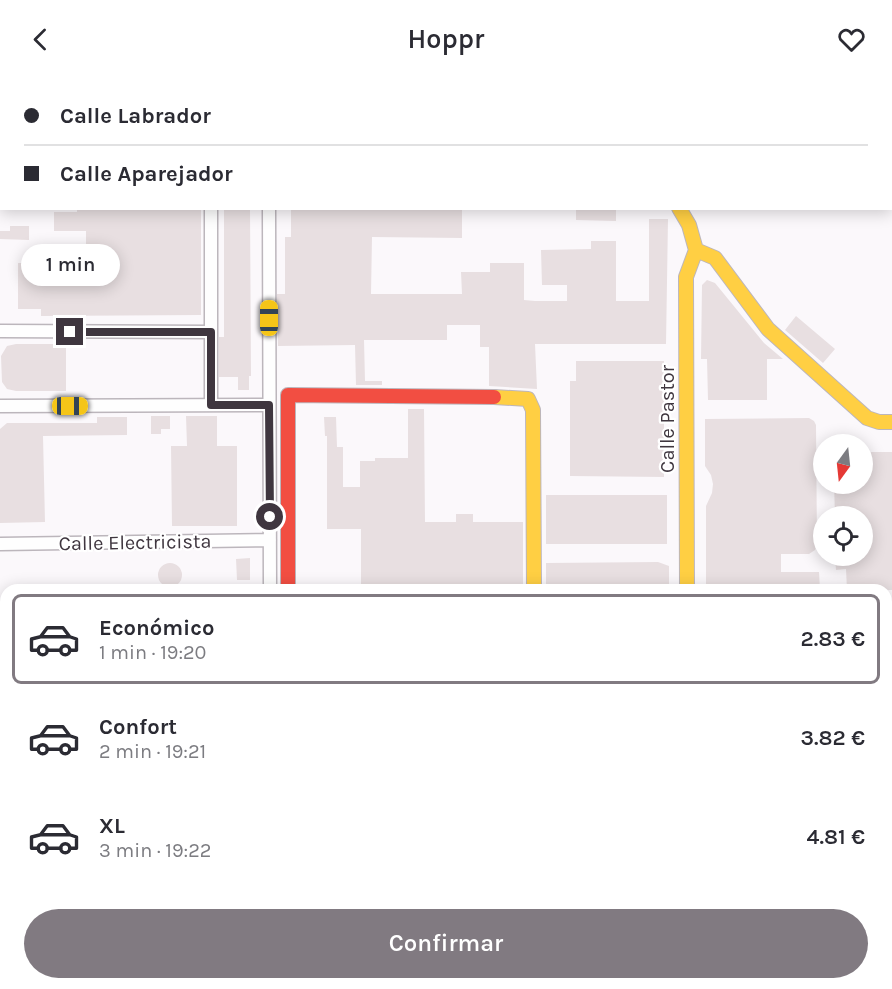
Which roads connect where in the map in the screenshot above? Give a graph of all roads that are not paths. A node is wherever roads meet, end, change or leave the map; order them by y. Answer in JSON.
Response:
{"nodes":[{"id":1,"x":211,"y":210,"type":"edge"},
{"id":2,"x":268,"y":210,"type":"edge"},
{"id":3,"x":680,"y":210,"type":"edge"},
{"id":4,"x":696,"y":250,"type":"junction"},
{"id":5,"x":0,"y":331,"type":"edge"},
{"id":6,"x":211,"y":332,"type":"junction"},
{"id":7,"x":211,"y":405,"type":"junction"},
{"id":8,"x":269,"y":405,"type":"junction"},
{"id":9,"x":0,"y":406,"type":"edge"},
{"id":10,"x":885,"y":422,"type":"edge"},
{"id":11,"x":270,"y":540,"type":"junction"},
{"id":12,"x":0,"y":544,"type":"edge"},
{"id":13,"x":270,"y":584,"type":"edge"},
{"id":14,"x":288,"y":584,"type":"edge"},
{"id":15,"x":534,"y":584,"type":"edge"},
{"id":16,"x":687,"y":584,"type":"edge"}],
"edges":[{"from":1,"to":6,"type":"street"},
{"from":2,"to":8,"type":"street"},
{"from":3,"to":4,"type":"street"},
{"from":4,"to":10,"type":"street"},
{"from":4,"to":16,"type":"street","name":"Calle Pastor"},
{"from":5,"to":6,"type":"street"},
{"from":6,"to":7,"type":"street"},
{"from":7,"to":8,"type":"street"},
{"from":7,"to":9,"type":"street"},
{"from":8,"to":11,"type":"street"},
{"from":11,"to":12,"type":"street","name":"Calle Electricista"},
{"from":11,"to":13,"type":"street"},
{"from":14,"to":15,"type":"street"}]}
